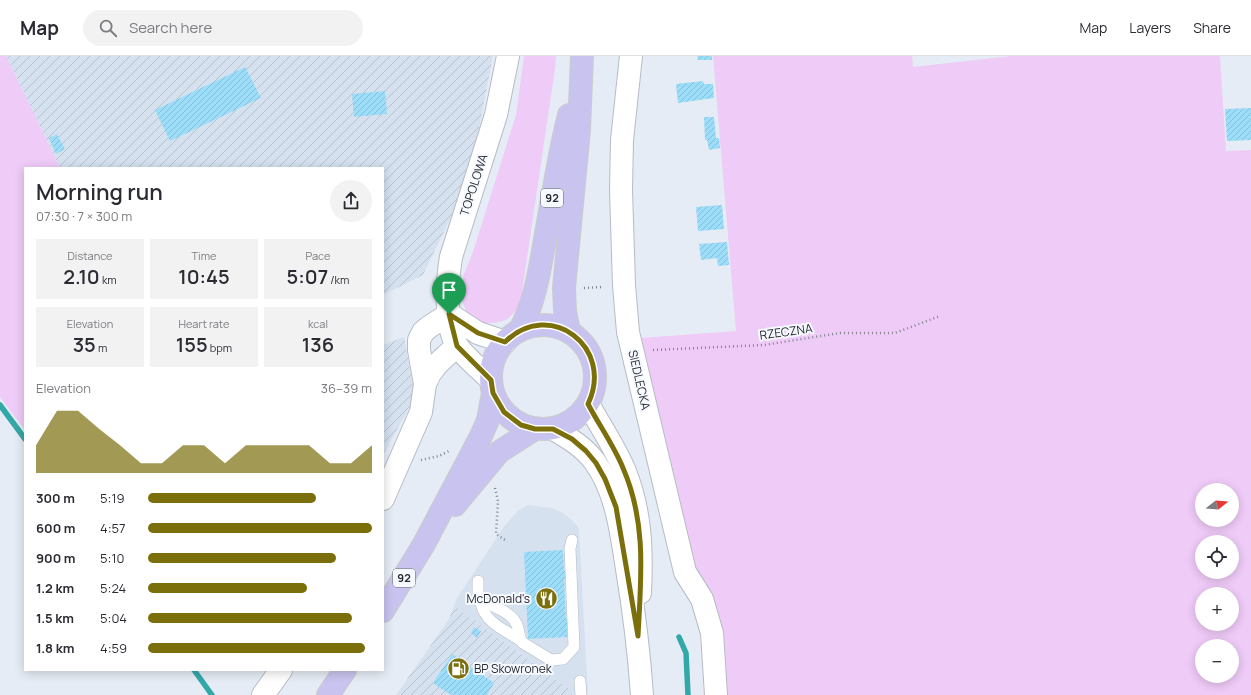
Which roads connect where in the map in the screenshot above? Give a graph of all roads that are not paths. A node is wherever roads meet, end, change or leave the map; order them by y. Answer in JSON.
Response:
{"nodes":[{"id":1,"x":508,"y":56,"type":"edge"},
{"id":2,"x":631,"y":56,"type":"edge"},
{"id":3,"x":582,"y":61,"type":"edge"},
{"id":4,"x":449,"y":314,"type":"junction"},
{"id":5,"x":570,"y":332,"type":"junction"},
{"id":6,"x":512,"y":336,"type":"junction"},
{"id":7,"x":457,"y":346,"type":"junction"},
{"id":8,"x":425,"y":384,"type":"junction"},
{"id":9,"x":492,"y":386,"type":"junction"},
{"id":10,"x":588,"y":404,"type":"junction"},
{"id":11,"x":544,"y":429,"type":"junction"},
{"id":12,"x":384,"y":497,"type":"edge"},
{"id":13,"x":572,"y":540,"type":"dead end"},
{"id":14,"x":424,"y":544,"type":"junction"},
{"id":15,"x":478,"y":582,"type":"dead end"},
{"id":16,"x":384,"y":609,"type":"edge"},
{"id":17,"x":638,"y":636,"type":"junction"},
{"id":18,"x":280,"y":671,"type":"edge"},
{"id":19,"x":344,"y":671,"type":"edge"},
{"id":20,"x":580,"y":681,"type":"dead end"},
{"id":21,"x":263,"y":695,"type":"edge"},
{"id":22,"x":328,"y":695,"type":"edge"},
{"id":23,"x":581,"y":695,"type":"edge"},
{"id":24,"x":642,"y":695,"type":"edge"},
{"id":25,"x":716,"y":695,"type":"edge"}],
"edges":[{"from":1,"to":4,"type":"street","name":"TOPOLOWA"},
{"from":2,"to":25,"type":"street","name":"SIEDLECKA"},
{"from":3,"to":5,"type":"main road","number":"92"},
{"from":3,"to":6,"type":"main road","number":"92"},
{"from":4,"to":6,"type":"street"},
{"from":4,"to":7,"type":"street","name":"TOPOLOWA"},
{"from":4,"to":8,"type":"street"},
{"from":5,"to":6,"type":"main road","number":"92"},
{"from":5,"to":10,"type":"main road","number":"92"},
{"from":6,"to":9,"type":"main road","number":"92"},
{"from":7,"to":8,"type":"street"},
{"from":7,"to":9,"type":"street"},
{"from":8,"to":12,"type":"street"},
{"from":9,"to":11,"type":"main road"},
{"from":9,"to":14,"type":"main road","number":"92"},
{"from":10,"to":11,"type":"main road","number":"92"},
{"from":10,"to":17,"type":"street"},
{"from":11,"to":14,"type":"main road","number":"92"},
{"from":11,"to":17,"type":"street"},
{"from":13,"to":15,"type":"lane"},
{"from":14,"to":16,"type":"main road","number":"92"},
{"from":17,"to":24,"type":"street"},
{"from":18,"to":21,"type":"street"},
{"from":19,"to":22,"type":"main road"},
{"from":20,"to":23,"type":"lane"}]}
